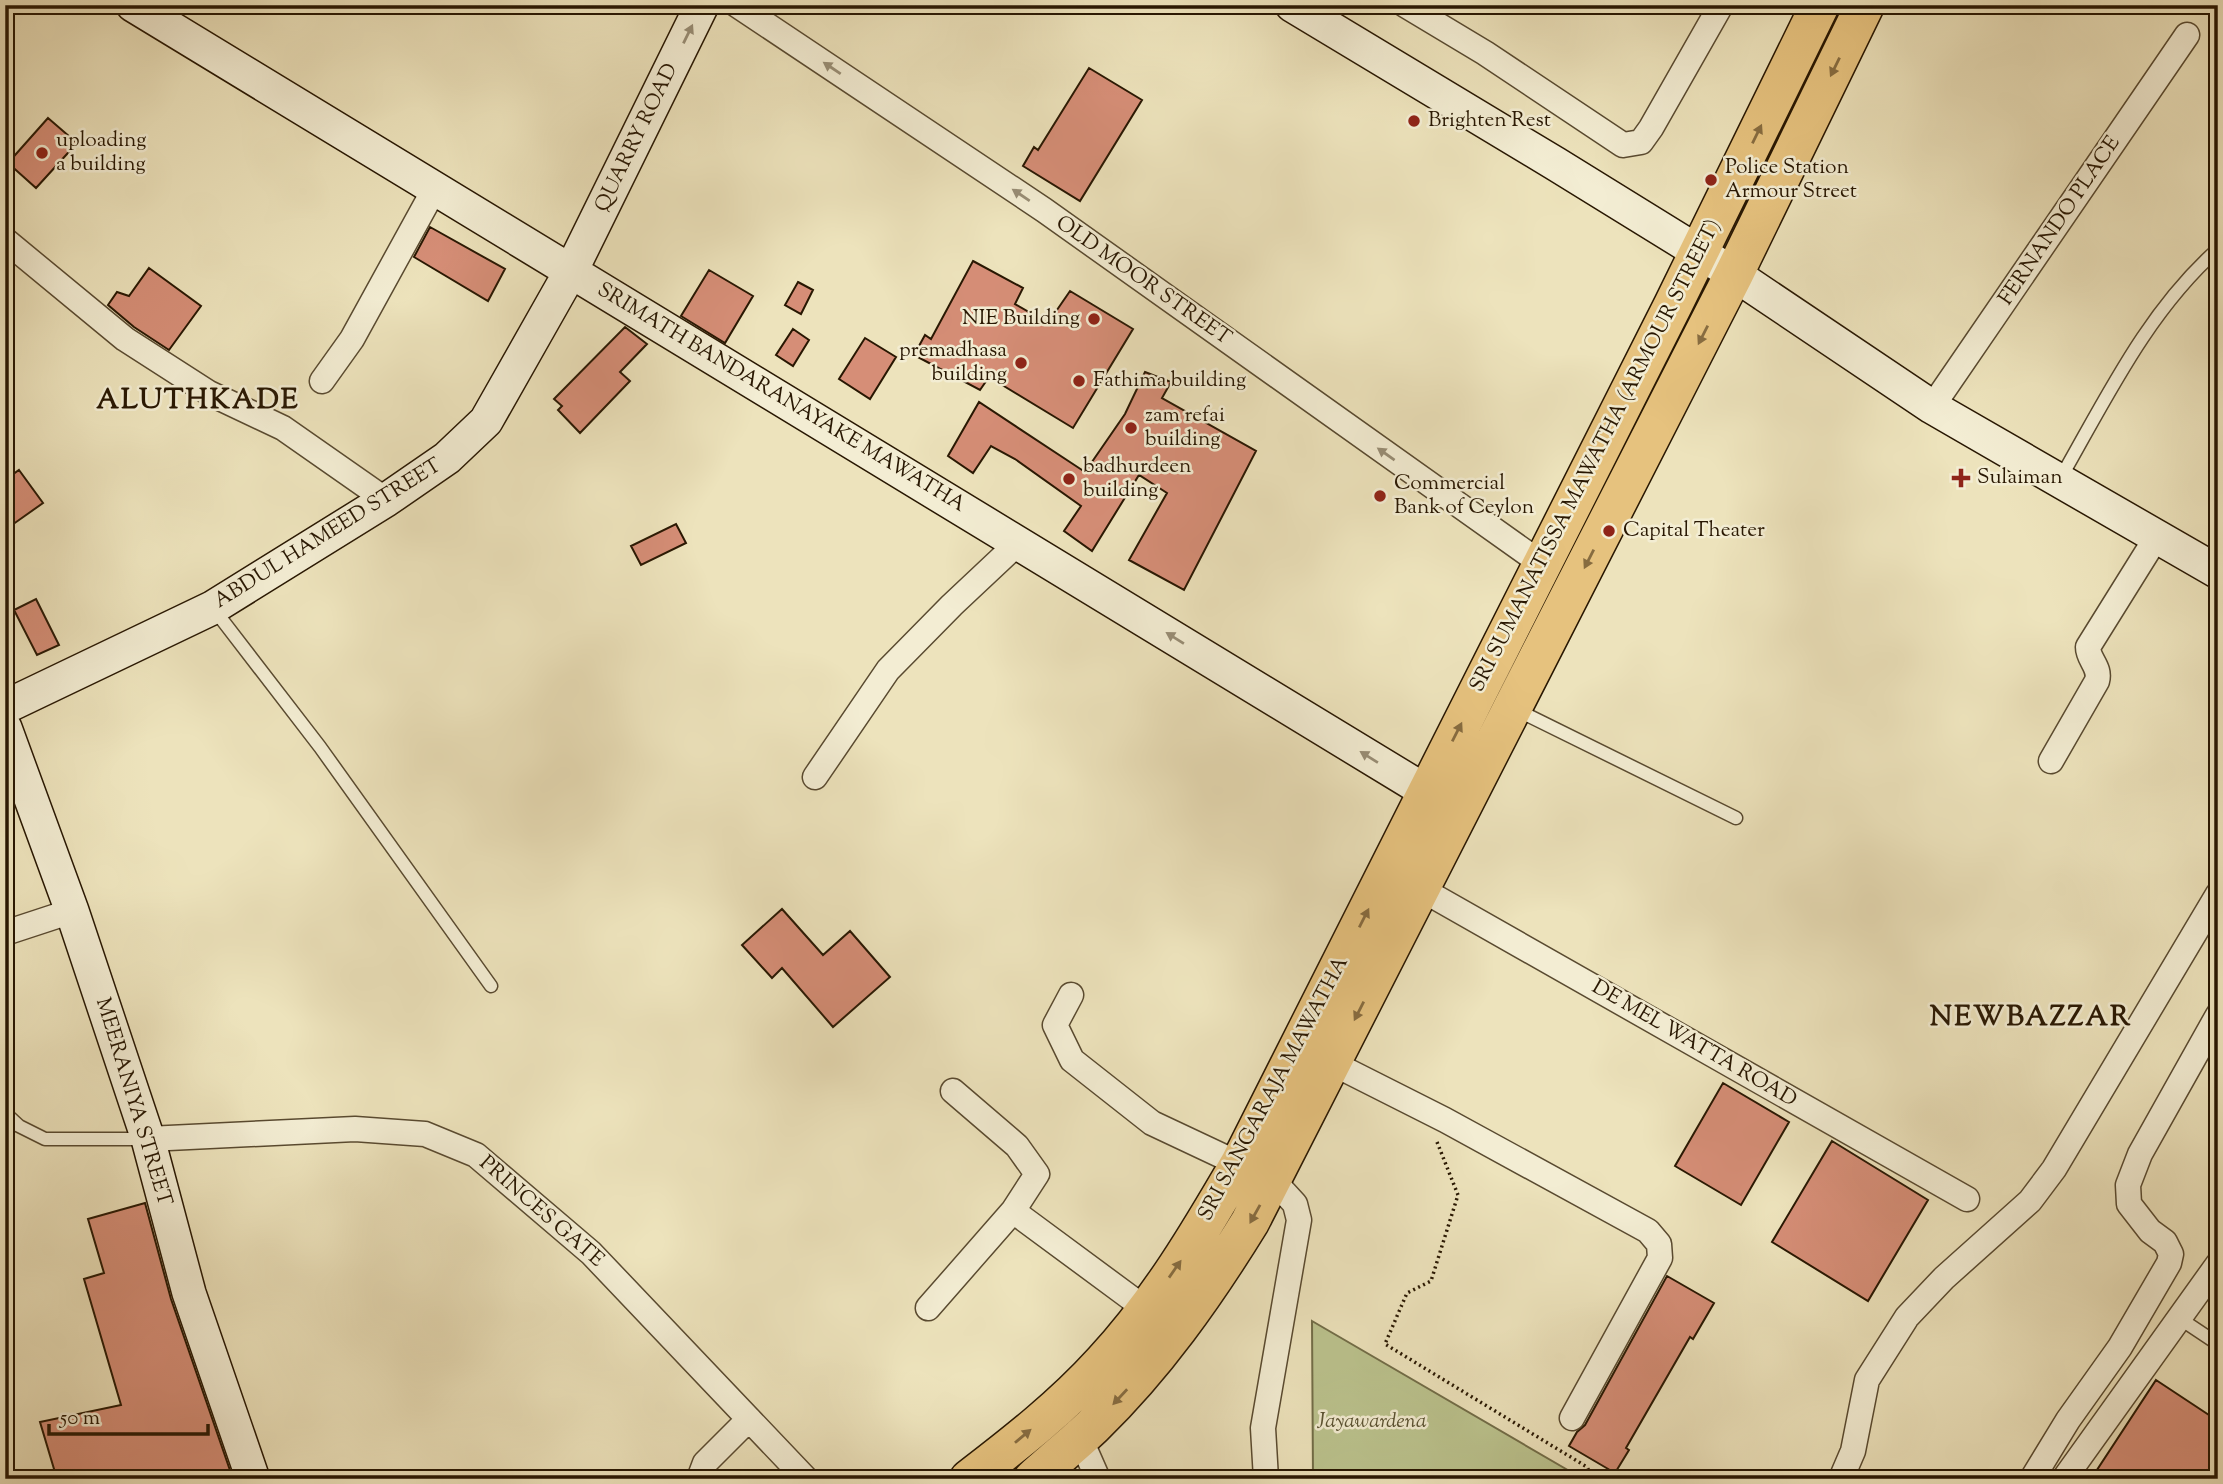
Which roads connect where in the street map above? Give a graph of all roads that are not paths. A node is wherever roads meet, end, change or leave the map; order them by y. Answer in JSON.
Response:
{"nodes":[{"id":1,"x":133,"y":5,"type":"edge"},
{"id":2,"x":702,"y":5,"type":"edge"},
{"id":3,"x":737,"y":5,"type":"edge"},
{"id":4,"x":1292,"y":5,"type":"edge"},
{"id":5,"x":1405,"y":5,"type":"edge"},
{"id":6,"x":1721,"y":5,"type":"edge"},
{"id":7,"x":1820,"y":5,"type":"edge"},
{"id":8,"x":1865,"y":5,"type":"edge"},
{"id":9,"x":2188,"y":35,"type":"dead end"},
{"id":10,"x":435,"y":188,"type":"junction"},
{"id":11,"x":5,"y":240,"type":"edge"},
{"id":12,"x":2218,"y":249,"type":"edge"},
{"id":13,"x":1699,"y":253,"type":"junction"},
{"id":14,"x":571,"y":271,"type":"junction"},
{"id":15,"x":1734,"y":274,"type":"junction"},
{"id":16,"x":322,"y":382,"type":"dead end"},
{"id":17,"x":1932,"y":407,"type":"junction"},
{"id":18,"x":2060,"y":480,"type":"junction"},
{"id":19,"x":386,"y":500,"type":"junction"},
{"id":20,"x":2156,"y":538,"type":"junction"},
{"id":21,"x":1019,"y":542,"type":"junction"},
{"id":22,"x":1542,"y":564,"type":"junction"},
{"id":23,"x":2218,"y":572,"type":"edge"},
{"id":24,"x":212,"y":608,"type":"junction"},
{"id":25,"x":5,"y":707,"type":"edge"},
{"id":26,"x":1513,"y":708,"type":"junction"},
{"id":27,"x":5,"y":728,"type":"edge"},
{"id":28,"x":2051,"y":761,"type":"dead end"},
{"id":29,"x":815,"y":777,"type":"dead end"},
{"id":30,"x":1427,"y":792,"type":"junction"},
{"id":31,"x":1736,"y":818,"type":"dead end"},
{"id":32,"x":1421,"y":889,"type":"junction"},
{"id":33,"x":2218,"y":894,"type":"edge"},
{"id":34,"x":72,"y":911,"type":"junction"},
{"id":35,"x":5,"y":933,"type":"edge"},
{"id":36,"x":491,"y":986,"type":"dead end"},
{"id":37,"x":1071,"y":995,"type":"dead end"},
{"id":38,"x":2218,"y":1015,"type":"edge"},
{"id":39,"x":1332,"y":1063,"type":"junction"},
{"id":40,"x":953,"y":1091,"type":"dead end"},
{"id":41,"x":5,"y":1113,"type":"edge"},
{"id":42,"x":148,"y":1139,"type":"junction"},
{"id":43,"x":1257,"y":1172,"type":"junction"},
{"id":44,"x":1967,"y":1199,"type":"dead end"},
{"id":45,"x":1013,"y":1211,"type":"junction"},
{"id":46,"x":2218,"y":1264,"type":"edge"},
{"id":47,"x":928,"y":1308,"type":"dead end"},
{"id":48,"x":1147,"y":1310,"type":"junction"},
{"id":49,"x":2179,"y":1318,"type":"junction"},
{"id":50,"x":2218,"y":1344,"type":"edge"},
{"id":51,"x":1572,"y":1418,"type":"dead end"},
{"id":52,"x":749,"y":1419,"type":"junction"},
{"id":53,"x":1080,"y":1438,"type":"junction"},
{"id":54,"x":253,"y":1479,"type":"edge"},
{"id":55,"x":699,"y":1479,"type":"edge"},
{"id":56,"x":806,"y":1479,"type":"edge"},
{"id":57,"x":969,"y":1479,"type":"edge"},
{"id":58,"x":1032,"y":1479,"type":"edge"},
{"id":59,"x":1098,"y":1479,"type":"edge"},
{"id":60,"x":1266,"y":1479,"type":"edge"},
{"id":61,"x":1841,"y":1479,"type":"edge"},
{"id":62,"x":2032,"y":1479,"type":"edge"},
{"id":63,"x":2064,"y":1479,"type":"edge"}],
"edges":[{"from":1,"to":10,"type":"street","name":"SRIMATH BANDARANAYAKE MAWATHA"},
{"from":14,"to":2,"type":"street","name":"QUARRY ROAD","one_way":true},
{"from":22,"to":3,"type":"street","name":"OLD MOOR STREET","one_way":true},
{"from":4,"to":13,"type":"street"},
{"from":5,"to":6,"type":"street"},
{"from":13,"to":7,"type":"main road","name":"SRI SUMANATISSA MAWATHA (ARMOUR STREET)","one_way":true},
{"from":8,"to":15,"type":"main road","name":"SRI SANGARAJA MAWATHA","one_way":true},
{"from":9,"to":17,"type":"street","name":"FERNANDO PLACE"},
{"from":10,"to":14,"type":"street","name":"SRIMATH BANDARANAYAKE MAWATHA"},
{"from":10,"to":16,"type":"street"},
{"from":11,"to":19,"type":"street"},
{"from":12,"to":18,"type":"lane"},
{"from":13,"to":15,"type":"street"},
{"from":13,"to":22,"type":"main road","name":"SRI SUMANATISSA MAWATHA (ARMOUR STREET)"},
{"from":14,"to":19,"type":"street","name":"ABDUL HAMEED STREET"},
{"from":14,"to":21,"type":"street","name":"SRIMATH BANDARANAYAKE MAWATHA"},
{"from":15,"to":17,"type":"street"},
{"from":15,"to":26,"type":"main road","name":"SRI SANGARAJA MAWATHA","one_way":true},
{"from":17,"to":18,"type":"street"},
{"from":18,"to":20,"type":"street"},
{"from":19,"to":24,"type":"street","name":"ABDUL HAMEED STREET"},
{"from":20,"to":23,"type":"street"},
{"from":20,"to":28,"type":"street"},
{"from":21,"to":29,"type":"street"},
{"from":30,"to":21,"type":"street","name":"SRIMATH BANDARANAYAKE MAWATHA","one_way":true},
{"from":30,"to":22,"type":"main road","name":"SRI SUMANATISSA MAWATHA (ARMOUR STREET)","one_way":true},
{"from":24,"to":25,"type":"street","name":"ABDUL HAMEED STREET"},
{"from":24,"to":36,"type":"lane"},
{"from":26,"to":31,"type":"lane"},
{"from":26,"to":32,"type":"main road","name":"SRI SANGARAJA MAWATHA"},
{"from":27,"to":34,"type":"street","name":"MEERANIYA STREET"},
{"from":43,"to":30,"type":"main road","name":"SRI SANGARAJA MAWATHA","one_way":true},
{"from":32,"to":39,"type":"main road","name":"SRI SANGARAJA MAWATHA","one_way":true},
{"from":32,"to":44,"type":"street","name":"DE MEL WATTA ROAD"},
{"from":33,"to":61,"type":"street"},
{"from":34,"to":35,"type":"street"},
{"from":34,"to":42,"type":"street","name":"MEERANIYA STREET"},
{"from":37,"to":43,"type":"street"},
{"from":38,"to":62,"type":"street"},
{"from":39,"to":43,"type":"main road","name":"SRI SANGARAJA MAWATHA"},
{"from":39,"to":51,"type":"street"},
{"from":40,"to":45,"type":"street"},
{"from":41,"to":42,"type":"lane"},
{"from":42,"to":52,"type":"street","name":"PRINCES GATE"},
{"from":42,"to":54,"type":"street","name":"MEERANIYA STREET"},
{"from":48,"to":43,"type":"main road","name":"SRI SANGARAJA MAWATHA","one_way":true},
{"from":43,"to":53,"type":"main road","name":"SRI SANGARAJA MAWATHA","one_way":true},
{"from":43,"to":60,"type":"street"},
{"from":45,"to":47,"type":"street"},
{"from":45,"to":48,"type":"street"},
{"from":46,"to":49,"type":"street"},
{"from":57,"to":48,"type":"main road","name":"SRI SANGARAJA MAWATHA","one_way":true},
{"from":49,"to":50,"type":"lane"},
{"from":49,"to":63,"type":"street"},
{"from":52,"to":55,"type":"street"},
{"from":52,"to":56,"type":"street","name":"PRINCES GATE"},
{"from":53,"to":58,"type":"main road","name":"SRI SANGARAJA MAWATHA"},
{"from":53,"to":59,"type":"street"}]}
